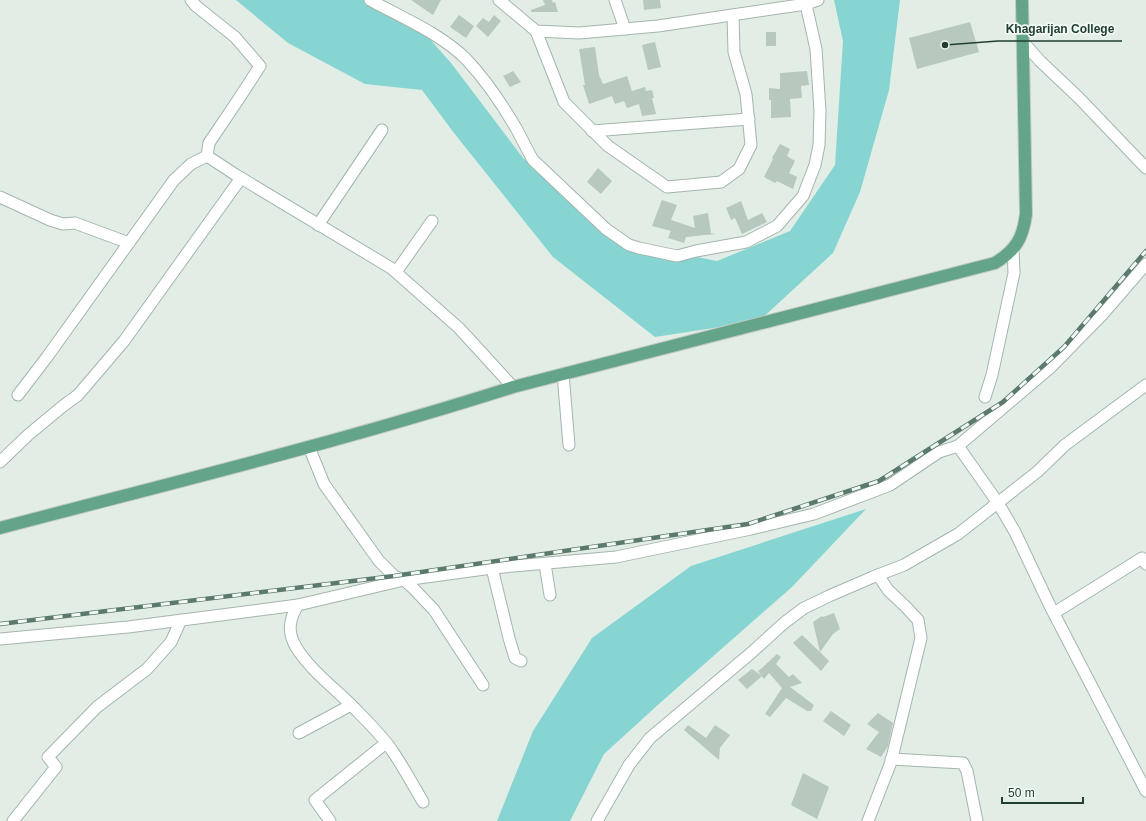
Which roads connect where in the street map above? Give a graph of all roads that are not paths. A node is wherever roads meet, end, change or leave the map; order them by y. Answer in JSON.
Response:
{"nodes":[{"id":1,"x":191,"y":0,"type":"edge"},
{"id":2,"x":370,"y":0,"type":"edge"},
{"id":3,"x":499,"y":0,"type":"edge"},
{"id":4,"x":615,"y":0,"type":"edge"},
{"id":5,"x":818,"y":0,"type":"edge"},
{"id":6,"x":1022,"y":0,"type":"edge"},
{"id":7,"x":805,"y":2,"type":"edge"},
{"id":8,"x":733,"y":15,"type":"junction"},
{"id":9,"x":625,"y":29,"type":"junction"},
{"id":10,"x":536,"y":31,"type":"junction"},
{"id":11,"x":1023,"y":42,"type":"junction"},
{"id":12,"x":749,"y":119,"type":"junction"},
{"id":13,"x":382,"y":130,"type":"dead end"},
{"id":14,"x":592,"y":130,"type":"junction"},
{"id":15,"x":207,"y":156,"type":"junction"},
{"id":16,"x":1146,"y":168,"type":"edge"},
{"id":17,"x":241,"y":178,"type":"junction"},
{"id":18,"x":0,"y":197,"type":"edge"},
{"id":19,"x":432,"y":221,"type":"dead end"},
{"id":20,"x":318,"y":224,"type":"junction"},
{"id":21,"x":129,"y":243,"type":"junction"},
{"id":22,"x":1013,"y":249,"type":"junction"},
{"id":23,"x":1146,"y":264,"type":"edge"},
{"id":24,"x":396,"y":272,"type":"junction"},
{"id":25,"x":563,"y":374,"type":"junction"},
{"id":26,"x":1146,"y":385,"type":"edge"},
{"id":27,"x":513,"y":387,"type":"junction"},
{"id":28,"x":18,"y":395,"type":"dead end"},
{"id":29,"x":985,"y":397,"type":"dead end"},
{"id":30,"x":569,"y":446,"type":"dead end"},
{"id":31,"x":958,"y":446,"type":"junction"},
{"id":32,"x":310,"y":447,"type":"junction"},
{"id":33,"x":0,"y":462,"type":"edge"},
{"id":34,"x":998,"y":503,"type":"junction"},
{"id":35,"x":1,"y":527,"type":"edge"},
{"id":36,"x":545,"y":564,"type":"junction"},
{"id":37,"x":1146,"y":564,"type":"edge"},
{"id":38,"x":492,"y":568,"type":"junction"},
{"id":39,"x":878,"y":575,"type":"junction"},
{"id":40,"x":404,"y":580,"type":"junction"},
{"id":41,"x":550,"y":595,"type":"dead end"},
{"id":42,"x":298,"y":604,"type":"junction"},
{"id":43,"x":1054,"y":613,"type":"junction"},
{"id":44,"x":181,"y":620,"type":"junction"},
{"id":45,"x":0,"y":639,"type":"edge"},
{"id":46,"x":520,"y":662,"type":"dead end"},
{"id":47,"x":484,"y":684,"type":"dead end"},
{"id":48,"x":351,"y":705,"type":"junction"},
{"id":49,"x":299,"y":733,"type":"dead end"},
{"id":50,"x":386,"y":743,"type":"junction"},
{"id":51,"x":891,"y":759,"type":"junction"},
{"id":52,"x":1146,"y":791,"type":"edge"},
{"id":53,"x":423,"y":802,"type":"dead end"},
{"id":54,"x":13,"y":821,"type":"edge"},
{"id":55,"x":330,"y":821,"type":"edge"},
{"id":56,"x":597,"y":821,"type":"edge"},
{"id":57,"x":868,"y":821,"type":"edge"},
{"id":58,"x":977,"y":821,"type":"edge"}],
"edges":[{"from":1,"to":15,"type":"street"},
{"from":2,"to":7,"type":"street"},
{"from":3,"to":10,"type":"street"},
{"from":4,"to":9,"type":"street"},
{"from":5,"to":7,"type":"street"},
{"from":6,"to":11,"type":"main road"},
{"from":7,"to":8,"type":"street"},
{"from":8,"to":9,"type":"street"},
{"from":8,"to":12,"type":"street"},
{"from":9,"to":10,"type":"street"},
{"from":10,"to":14,"type":"street"},
{"from":11,"to":16,"type":"street"},
{"from":11,"to":22,"type":"main road"},
{"from":12,"to":14,"type":"street"},
{"from":12,"to":14,"type":"street"},
{"from":13,"to":20,"type":"street"},
{"from":15,"to":17,"type":"street"},
{"from":15,"to":21,"type":"street"},
{"from":17,"to":20,"type":"street"},
{"from":17,"to":33,"type":"street"},
{"from":18,"to":21,"type":"street"},
{"from":19,"to":24,"type":"street"},
{"from":20,"to":24,"type":"street"},
{"from":21,"to":28,"type":"street"},
{"from":22,"to":25,"type":"main road"},
{"from":22,"to":29,"type":"street"},
{"from":23,"to":31,"type":"street"},
{"from":24,"to":27,"type":"street"},
{"from":25,"to":27,"type":"main road"},
{"from":25,"to":30,"type":"street"},
{"from":26,"to":34,"type":"street"},
{"from":27,"to":32,"type":"main road"},
{"from":31,"to":34,"type":"street"},
{"from":31,"to":36,"type":"street"},
{"from":32,"to":35,"type":"main road"},
{"from":32,"to":40,"type":"street"},
{"from":34,"to":39,"type":"street"},
{"from":34,"to":43,"type":"street"},
{"from":36,"to":38,"type":"street"},
{"from":36,"to":41,"type":"street"},
{"from":37,"to":43,"type":"street"},
{"from":38,"to":40,"type":"street"},
{"from":38,"to":46,"type":"street"},
{"from":39,"to":51,"type":"street"},
{"from":39,"to":56,"type":"street"},
{"from":40,"to":42,"type":"street"},
{"from":40,"to":47,"type":"street"},
{"from":42,"to":44,"type":"street"},
{"from":42,"to":48,"type":"street"},
{"from":43,"to":52,"type":"street"},
{"from":44,"to":45,"type":"street"},
{"from":44,"to":54,"type":"street"},
{"from":48,"to":49,"type":"street"},
{"from":48,"to":50,"type":"street"},
{"from":50,"to":53,"type":"street"},
{"from":50,"to":55,"type":"street"},
{"from":51,"to":57,"type":"street"},
{"from":51,"to":58,"type":"street"}]}
